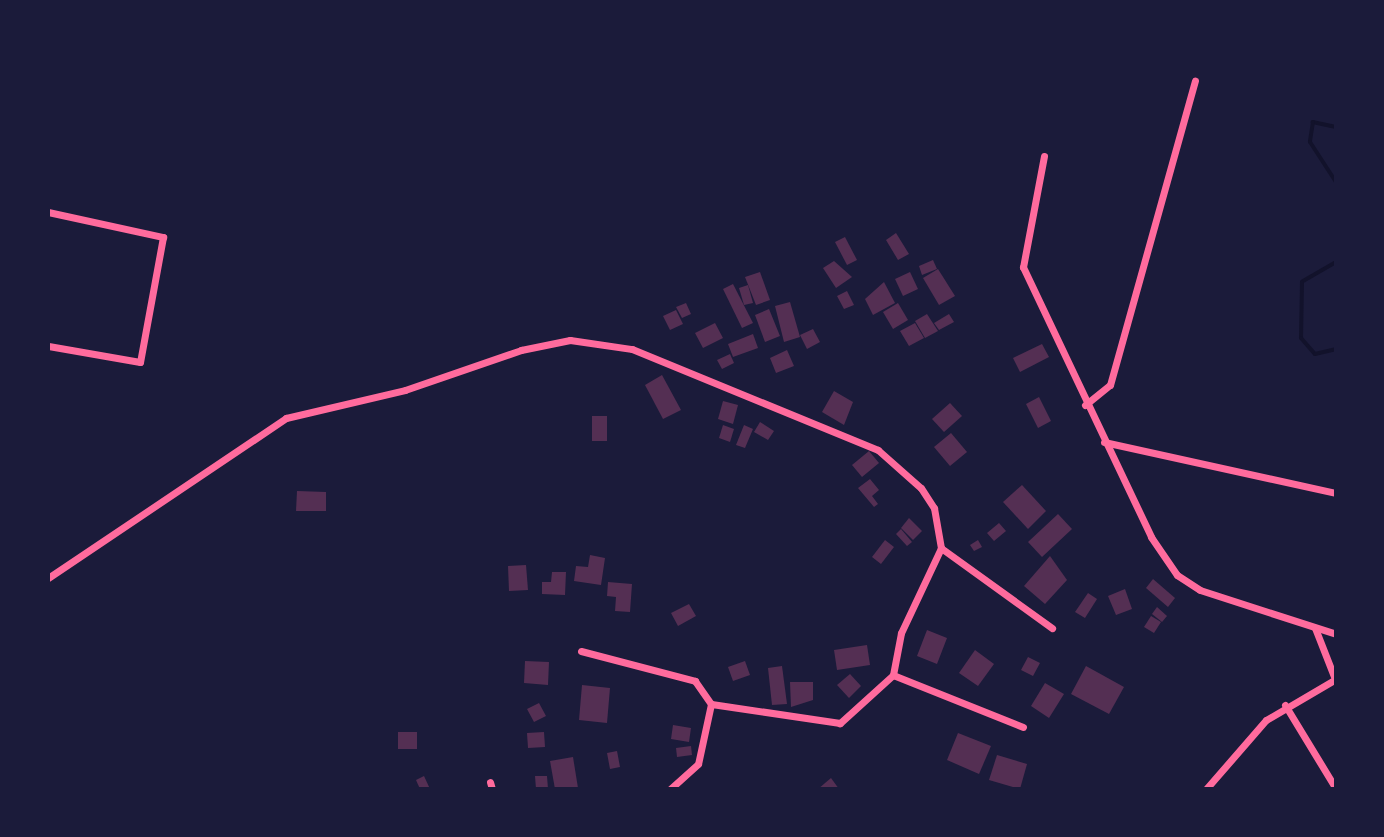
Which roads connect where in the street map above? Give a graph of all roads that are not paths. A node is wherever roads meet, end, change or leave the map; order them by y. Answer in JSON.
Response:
{"nodes":[{"id":1,"x":1195,"y":81,"type":"dead end"},
{"id":2,"x":1044,"y":156,"type":"dead end"},
{"id":3,"x":48,"y":212,"type":"edge"},
{"id":4,"x":48,"y":346,"type":"edge"},
{"id":5,"x":1085,"y":405,"type":"junction"},
{"id":6,"x":1104,"y":442,"type":"junction"},
{"id":7,"x":1336,"y":493,"type":"edge"},
{"id":8,"x":941,"y":548,"type":"junction"},
{"id":9,"x":48,"y":578,"type":"edge"},
{"id":10,"x":1052,"y":628,"type":"dead end"},
{"id":11,"x":1315,"y":628,"type":"junction"},
{"id":12,"x":1336,"y":634,"type":"edge"},
{"id":13,"x":581,"y":651,"type":"dead end"},
{"id":14,"x":893,"y":675,"type":"junction"},
{"id":15,"x":1336,"y":679,"type":"edge"},
{"id":16,"x":711,"y":704,"type":"junction"},
{"id":17,"x":1285,"y":705,"type":"junction"},
{"id":18,"x":1023,"y":727,"type":"dead end"},
{"id":19,"x":670,"y":789,"type":"edge"},
{"id":20,"x":1206,"y":789,"type":"edge"},
{"id":21,"x":1336,"y":789,"type":"edge"}],
"edges":[{"from":1,"to":5,"type":"street"},
{"from":2,"to":5,"type":"street"},
{"from":3,"to":4,"type":"street"},
{"from":5,"to":6,"type":"street"},
{"from":6,"to":7,"type":"street"},
{"from":6,"to":11,"type":"street"},
{"from":8,"to":9,"type":"street"},
{"from":8,"to":10,"type":"street"},
{"from":8,"to":14,"type":"street"},
{"from":11,"to":12,"type":"street"},
{"from":11,"to":15,"type":"street"},
{"from":13,"to":16,"type":"street"},
{"from":14,"to":16,"type":"street"},
{"from":14,"to":18,"type":"street"},
{"from":15,"to":17,"type":"street"},
{"from":16,"to":19,"type":"street"},
{"from":17,"to":20,"type":"street"},
{"from":17,"to":21,"type":"street"}]}
